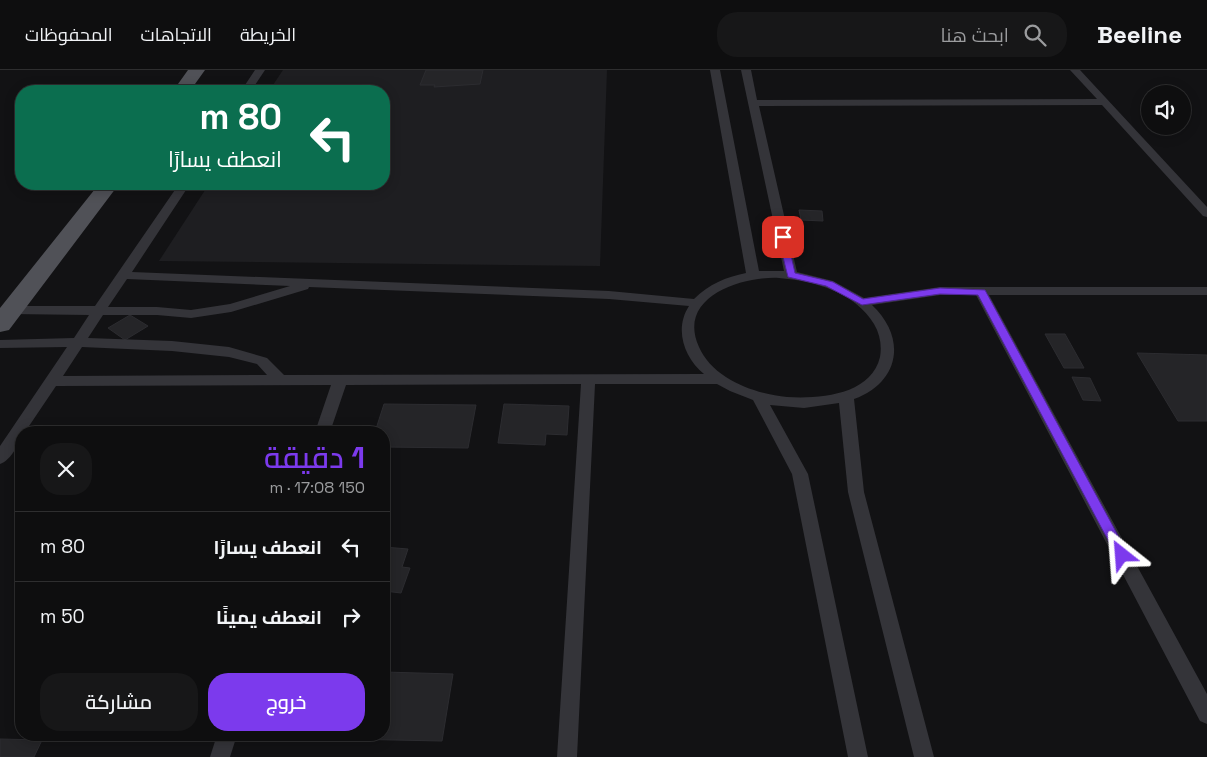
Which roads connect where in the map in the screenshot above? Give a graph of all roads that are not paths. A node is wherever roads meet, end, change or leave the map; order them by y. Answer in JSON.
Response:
{"nodes":[{"id":1,"x":197,"y":70,"type":"edge"},
{"id":2,"x":260,"y":70,"type":"edge"},
{"id":3,"x":715,"y":70,"type":"edge"},
{"id":4,"x":746,"y":70,"type":"edge"},
{"id":5,"x":1075,"y":70,"type":"edge"},
{"id":6,"x":186,"y":85,"type":"edge"},
{"id":7,"x":250,"y":85,"type":"edge"},
{"id":8,"x":1105,"y":102,"type":"junction"},
{"id":9,"x":754,"y":103,"type":"junction"},
{"id":10,"x":104,"y":190,"type":"edge"},
{"id":11,"x":180,"y":190,"type":"edge"},
{"id":12,"x":1207,"y":214,"type":"edge"},
{"id":13,"x":123,"y":275,"type":"junction"},
{"id":14,"x":753,"y":275,"type":"junction"},
{"id":15,"x":791,"y":275,"type":"junction"},
{"id":16,"x":314,"y":283,"type":"junction"},
{"id":17,"x":1207,"y":291,"type":"edge"},
{"id":18,"x":981,"y":292,"type":"junction"},
{"id":19,"x":862,"y":302,"type":"junction"},
{"id":20,"x":696,"y":303,"type":"junction"},
{"id":21,"x":98,"y":312,"type":"junction"},
{"id":22,"x":6,"y":317,"type":"edge"},
{"id":23,"x":78,"y":342,"type":"junction"},
{"id":24,"x":0,"y":344,"type":"edge"},
{"id":25,"x":720,"y":379,"type":"junction"},
{"id":26,"x":280,"y":380,"type":"junction"},
{"id":27,"x":340,"y":380,"type":"junction"},
{"id":28,"x":588,"y":380,"type":"junction"},
{"id":29,"x":51,"y":381,"type":"junction"},
{"id":30,"x":846,"y":396,"type":"junction"},
{"id":31,"x":759,"y":397,"type":"junction"},
{"id":32,"x":21,"y":426,"type":"edge"},
{"id":33,"x":325,"y":426,"type":"edge"},
{"id":34,"x":15,"y":435,"type":"edge"},
{"id":35,"x":0,"y":458,"type":"edge"},
{"id":36,"x":1207,"y":714,"type":"edge"},
{"id":37,"x":225,"y":741,"type":"edge"},
{"id":38,"x":220,"y":757,"type":"edge"},
{"id":39,"x":567,"y":757,"type":"edge"},
{"id":40,"x":858,"y":757,"type":"edge"},
{"id":41,"x":924,"y":757,"type":"edge"}],
"edges":[{"from":1,"to":6,"type":"main road"},
{"from":2,"to":7,"type":"lane"},
{"from":3,"to":14,"type":"lane"},
{"from":4,"to":9,"type":"lane"},
{"from":5,"to":8,"type":"lane"},
{"from":8,"to":9,"type":"lane"},
{"from":8,"to":12,"type":"lane"},
{"from":9,"to":15,"type":"lane"},
{"from":10,"to":22,"type":"main road"},
{"from":11,"to":13,"type":"lane"},
{"from":13,"to":16,"type":"lane"},
{"from":13,"to":21,"type":"lane"},
{"from":14,"to":15,"type":"lane"},
{"from":14,"to":20,"type":"lane"},
{"from":15,"to":19,"type":"lane"},
{"from":16,"to":20,"type":"lane"},
{"from":16,"to":21,"type":"lane"},
{"from":17,"to":18,"type":"lane"},
{"from":18,"to":19,"type":"lane"},
{"from":18,"to":36,"type":"lane"},
{"from":19,"to":30,"type":"lane"},
{"from":20,"to":25,"type":"lane"},
{"from":21,"to":22,"type":"lane"},
{"from":21,"to":23,"type":"lane"},
{"from":23,"to":24,"type":"lane"},
{"from":23,"to":26,"type":"lane"},
{"from":23,"to":29,"type":"lane"},
{"from":25,"to":28,"type":"lane"},
{"from":25,"to":31,"type":"lane"},
{"from":26,"to":27,"type":"lane"},
{"from":26,"to":29,"type":"lane"},
{"from":27,"to":28,"type":"lane"},
{"from":27,"to":33,"type":"lane"},
{"from":28,"to":39,"type":"lane"},
{"from":29,"to":32,"type":"lane"},
{"from":30,"to":31,"type":"lane"},
{"from":30,"to":41,"type":"lane"},
{"from":31,"to":40,"type":"lane"},
{"from":34,"to":35,"type":"lane"},
{"from":37,"to":38,"type":"lane"}]}
